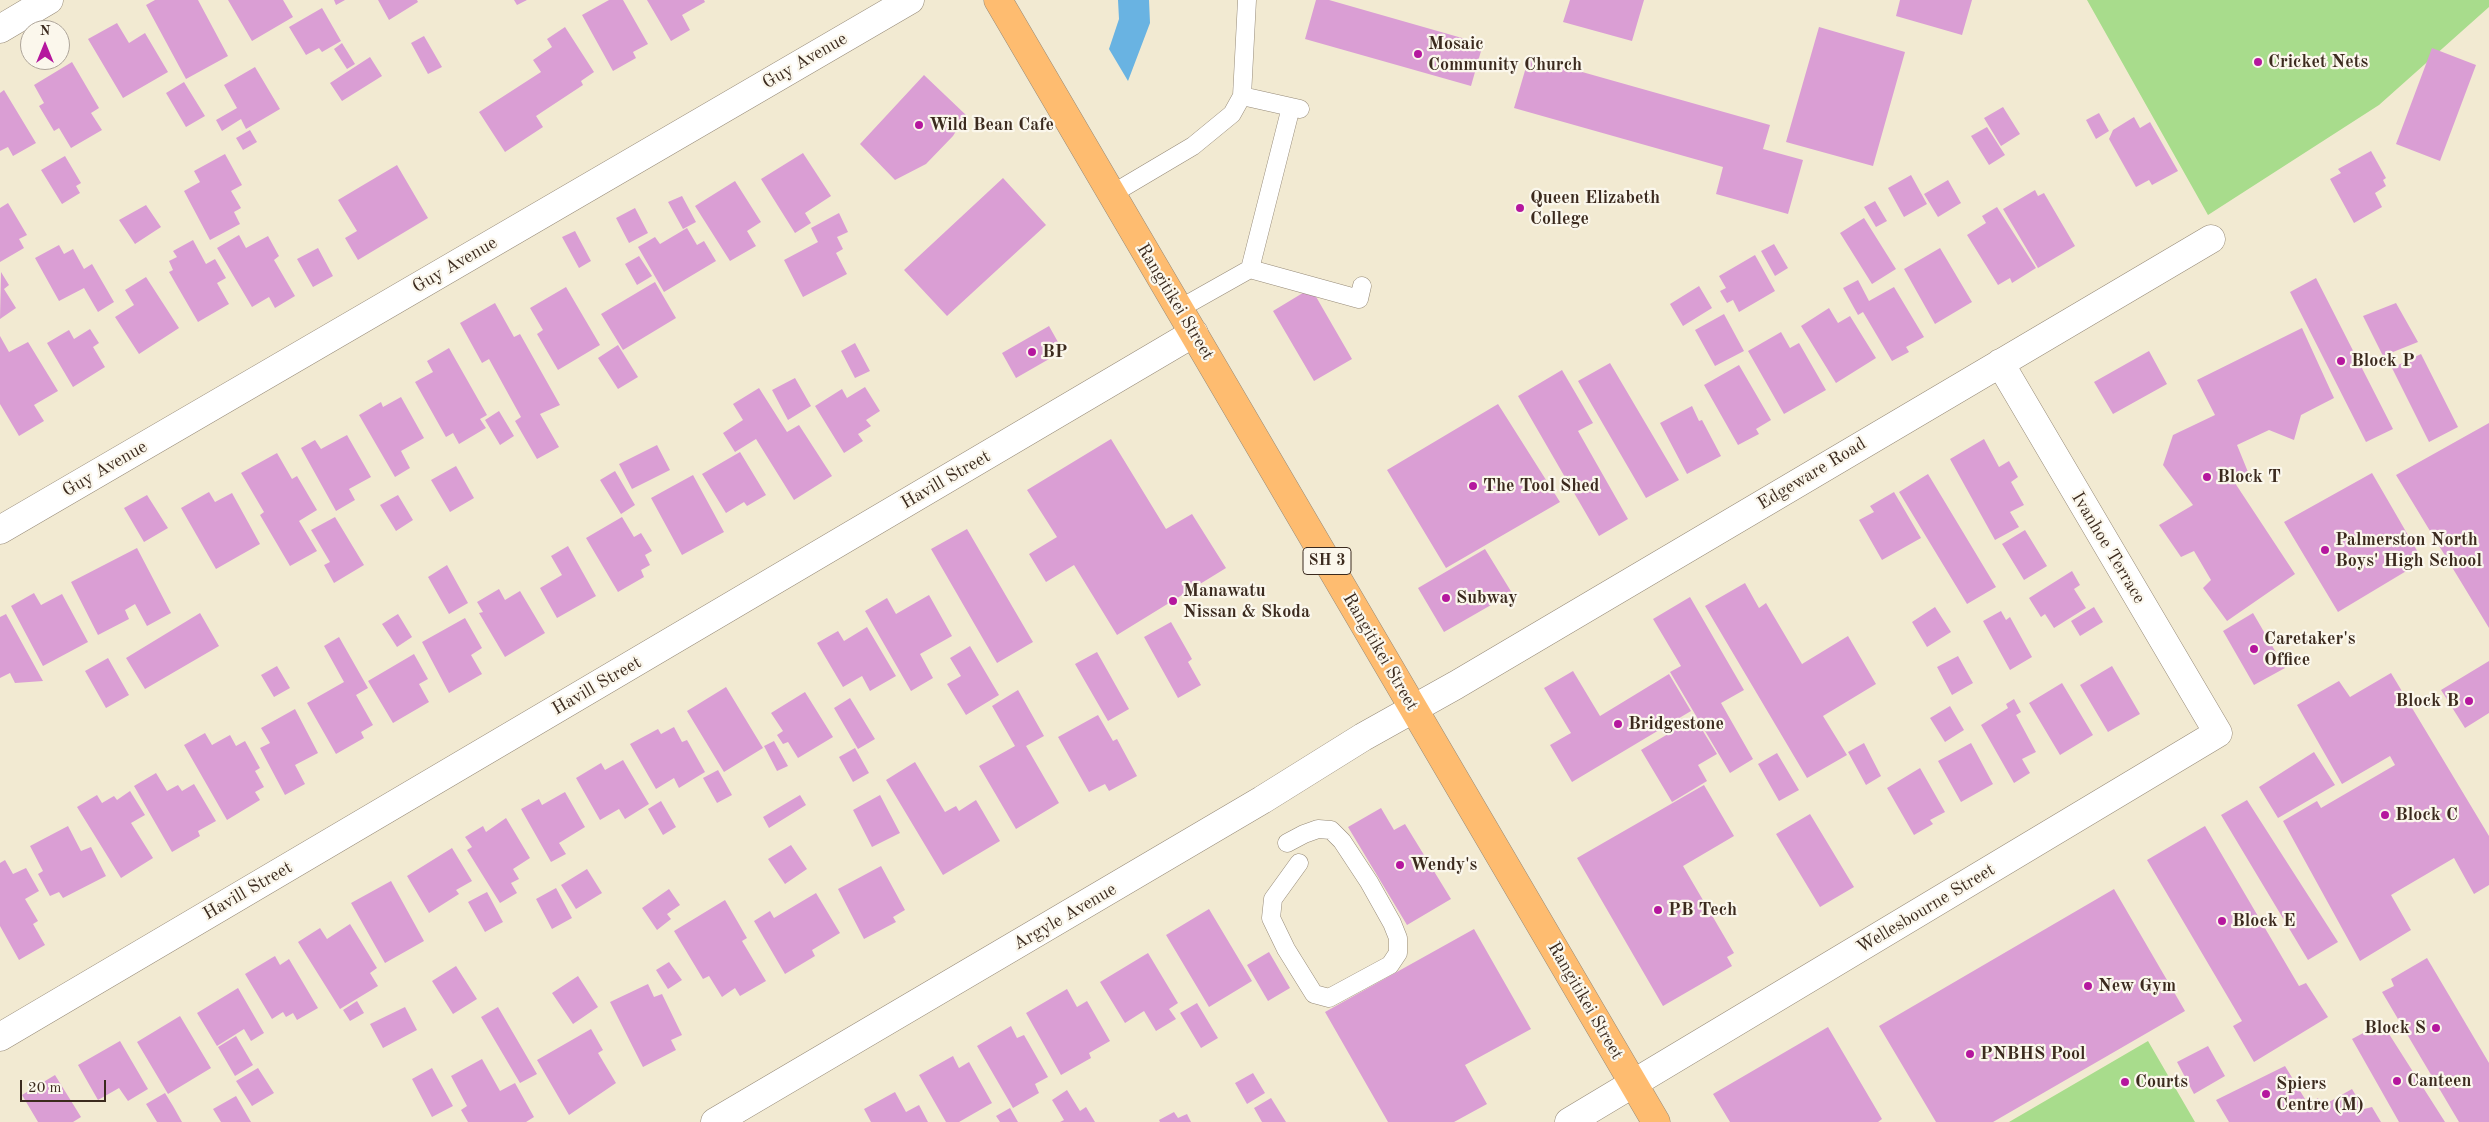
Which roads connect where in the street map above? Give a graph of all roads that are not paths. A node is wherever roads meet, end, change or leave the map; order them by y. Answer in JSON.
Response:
{"nodes":[{"id":1,"x":49,"y":0,"type":"edge"},
{"id":2,"x":910,"y":0,"type":"edge"},
{"id":3,"x":998,"y":0,"type":"edge"},
{"id":4,"x":1247,"y":0,"type":"edge"},
{"id":5,"x":0,"y":29,"type":"edge"},
{"id":6,"x":1242,"y":96,"type":"junction"},
{"id":7,"x":1112,"y":194,"type":"junction"},
{"id":8,"x":2211,"y":239,"type":"dead end"},
{"id":9,"x":1250,"y":269,"type":"junction"},
{"id":10,"x":1362,"y":286,"type":"dead end"},
{"id":11,"x":1179,"y":309,"type":"junction"},
{"id":12,"x":1194,"y":333,"type":"junction"},
{"id":13,"x":2000,"y":363,"type":"junction"},
{"id":14,"x":0,"y":530,"type":"edge"},
{"id":15,"x":1413,"y":708,"type":"junction"},
{"id":16,"x":2218,"y":733,"type":"joint"},
{"id":17,"x":1287,"y":843,"type":"dead end"},
{"id":18,"x":1299,"y":863,"type":"dead end"},
{"id":19,"x":0,"y":1037,"type":"edge"},
{"id":20,"x":1634,"y":1084,"type":"junction"},
{"id":21,"x":714,"y":1122,"type":"edge"},
{"id":22,"x":1569,"y":1122,"type":"edge"},
{"id":23,"x":1656,"y":1122,"type":"edge"}],
"edges":[{"from":1,"to":5,"type":"street"},
{"from":2,"to":14,"type":"street","name":"Guy Avenue"},
{"from":3,"to":7,"type":"highway","name":"Rangitikei Street","number":"SH 3"},
{"from":4,"to":6,"type":"lane"},
{"from":6,"to":7,"type":"lane"},
{"from":6,"to":9,"type":"lane"},
{"from":7,"to":11,"type":"highway","name":"Rangitikei Street","number":"SH 3"},
{"from":8,"to":13,"type":"street","name":"Edgeware Road"},
{"from":9,"to":10,"type":"lane"},
{"from":9,"to":11,"type":"lane"},
{"from":11,"to":12,"type":"highway","name":"Rangitikei Street","number":"SH 3"},
{"from":12,"to":15,"type":"highway","name":"Rangitikei Street","number":"SH 3"},
{"from":12,"to":19,"type":"street","name":"Havill Street"},
{"from":13,"to":15,"type":"street","name":"Edgeware Road"},
{"from":13,"to":16,"type":"street","name":"Ivanhoe Terrace"},
{"from":15,"to":20,"type":"highway","name":"Rangitikei Street","number":"SH 3"},
{"from":15,"to":21,"type":"street","name":"Argyle Avenue"},
{"from":16,"to":20,"type":"street","name":"Wellesbourne Street"},
{"from":17,"to":18,"type":"lane"},
{"from":20,"to":22,"type":"street","name":"Wellesbourne Street"},
{"from":20,"to":23,"type":"highway","name":"Rangitikei Street","number":"SH 3"}]}
